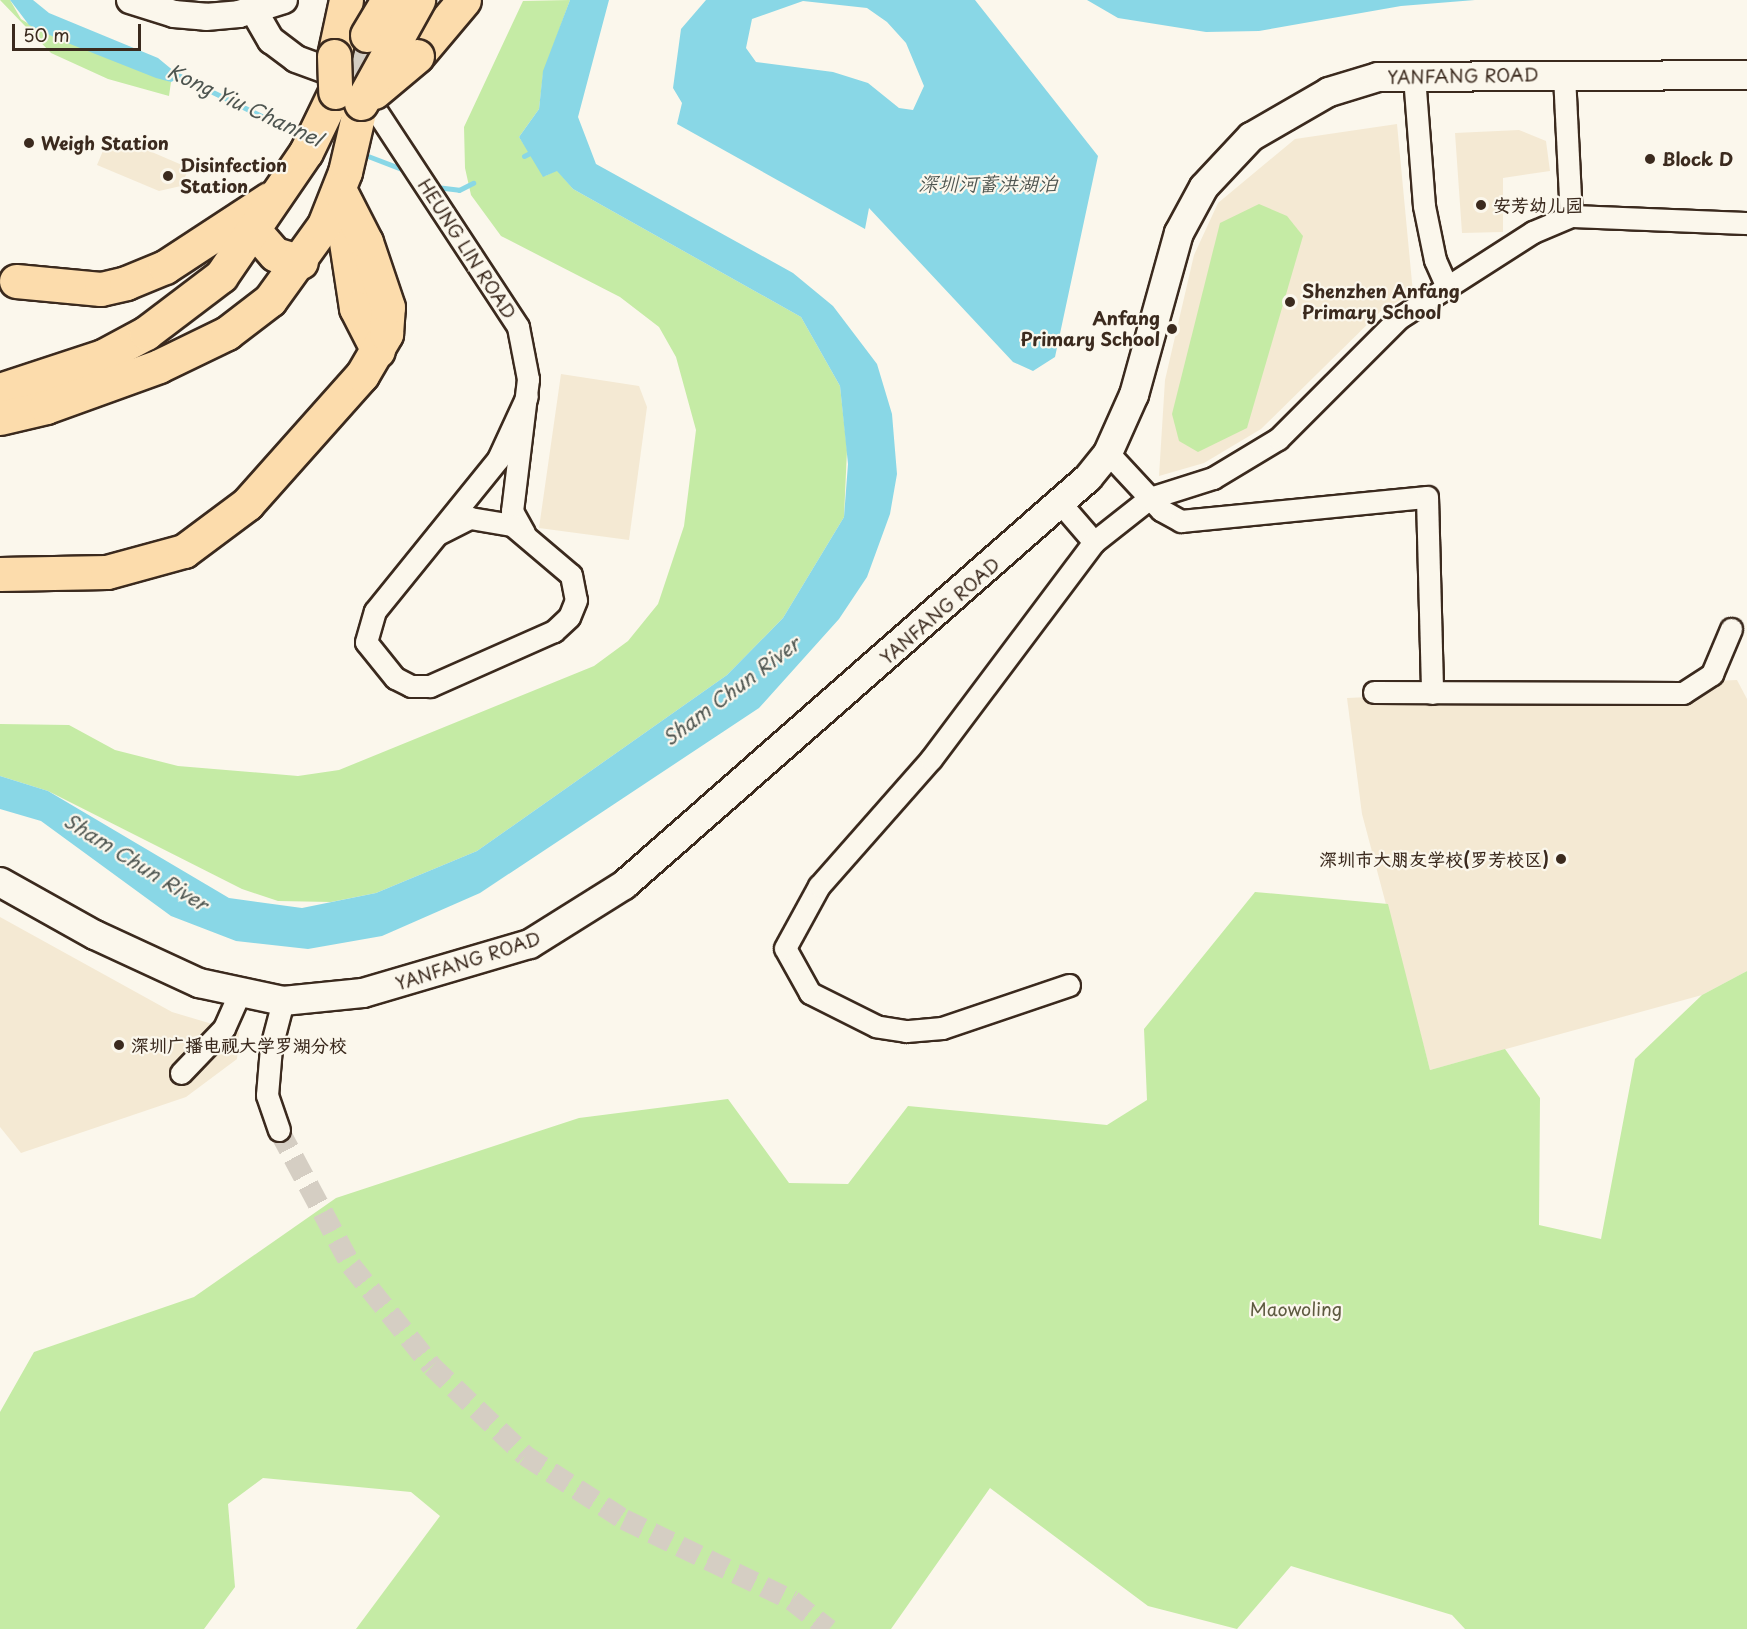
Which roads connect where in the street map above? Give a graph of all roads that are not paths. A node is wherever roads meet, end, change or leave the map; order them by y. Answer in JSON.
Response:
{"nodes":[{"id":1,"x":130,"y":0,"type":"edge"},
{"id":2,"x":284,"y":0,"type":"edge"},
{"id":3,"x":346,"y":0,"type":"edge"},
{"id":4,"x":388,"y":0,"type":"edge"},
{"id":5,"x":418,"y":0,"type":"edge"},
{"id":6,"x":464,"y":0,"type":"edge"},
{"id":7,"x":254,"y":10,"type":"junction"},
{"id":8,"x":1564,"y":75,"type":"junction"},
{"id":9,"x":1747,"y":75,"type":"edge"},
{"id":10,"x":1414,"y":76,"type":"junction"},
{"id":11,"x":351,"y":94,"type":"junction"},
{"id":12,"x":342,"y":180,"type":"junction"},
{"id":13,"x":269,"y":199,"type":"junction"},
{"id":14,"x":1571,"y":216,"type":"junction"},
{"id":15,"x":1747,"y":223,"type":"edge"},
{"id":16,"x":252,"y":228,"type":"junction"},
{"id":17,"x":301,"y":262,"type":"junction"},
{"id":18,"x":16,"y":280,"type":"dead end"},
{"id":19,"x":1447,"y":287,"type":"junction"},
{"id":20,"x":0,"y":390,"type":"edge"},
{"id":21,"x":43,"y":394,"type":"junction"},
{"id":22,"x":527,"y":396,"type":"junction"},
{"id":23,"x":0,"y":418,"type":"edge"},
{"id":24,"x":1108,"y":453,"type":"junction"},
{"id":25,"x":1150,"y":498,"type":"junction"},
{"id":26,"x":1062,"y":505,"type":"junction"},
{"id":27,"x":524,"y":533,"type":"junction"},
{"id":28,"x":438,"y":534,"type":"junction"},
{"id":29,"x":1094,"y":542,"type":"junction"},
{"id":30,"x":0,"y":574,"type":"edge"},
{"id":31,"x":1731,"y":629,"type":"dead end"},
{"id":32,"x":1374,"y":692,"type":"dead end"},
{"id":33,"x":1432,"y":693,"type":"junction"},
{"id":34,"x":0,"y":882,"type":"edge"},
{"id":35,"x":1069,"y":985,"type":"dead end"},
{"id":36,"x":239,"y":995,"type":"junction"},
{"id":37,"x":283,"y":1001,"type":"junction"},
{"id":38,"x":181,"y":1073,"type":"dead end"},
{"id":39,"x":279,"y":1130,"type":"tunnel mouth"}],
"edges":[{"from":1,"to":7,"type":"street"},
{"from":2,"to":7,"type":"street"},
{"from":3,"to":11,"type":"highway","bridge":true},
{"from":4,"to":11,"type":"highway","bridge":true},
{"from":5,"to":11,"type":"highway","bridge":true},
{"from":6,"to":11,"type":"highway","bridge":true},
{"from":7,"to":11,"type":"street"},
{"from":8,"to":9,"type":"main road","name":"YANFANG ROAD"},
{"from":8,"to":10,"type":"main road","name":"YANFANG ROAD"},
{"from":8,"to":14,"type":"street"},
{"from":10,"to":19,"type":"street"},
{"from":10,"to":24,"type":"main road","name":"YANFANG ROAD"},
{"from":11,"to":12,"type":"highway"},
{"from":11,"to":13,"type":"highway"},
{"from":11,"to":22,"type":"street","name":"HEUNG LIN ROAD"},
{"from":12,"to":17,"type":"highway"},
{"from":12,"to":30,"type":"highway"},
{"from":13,"to":16,"type":"highway"},
{"from":13,"to":18,"type":"highway"},
{"from":14,"to":15,"type":"street"},
{"from":14,"to":19,"type":"street"},
{"from":16,"to":17,"type":"highway"},
{"from":16,"to":21,"type":"highway"},
{"from":17,"to":21,"type":"highway"},
{"from":19,"to":25,"type":"street"},
{"from":20,"to":21,"type":"highway"},
{"from":21,"to":23,"type":"highway"},
{"from":22,"to":27,"type":"street","name":"HEUNG LIN ROAD"},
{"from":22,"to":28,"type":"street","name":"HEUNG LIN ROAD"},
{"from":24,"to":25,"type":"street"},
{"from":24,"to":26,"type":"main road","name":"YANFANG ROAD"},
{"from":25,"to":29,"type":"street"},
{"from":25,"to":33,"type":"street"},
{"from":26,"to":29,"type":"street"},
{"from":26,"to":37,"type":"main road","name":"YANFANG ROAD"},
{"from":27,"to":28,"type":"street","name":"HEUNG LIN ROAD"},
{"from":27,"to":28,"type":"street","name":"HEUNG LIN ROAD"},
{"from":29,"to":35,"type":"street"},
{"from":31,"to":33,"type":"street"},
{"from":32,"to":33,"type":"street"},
{"from":34,"to":36,"type":"main road","name":"YANFANG ROAD"},
{"from":36,"to":37,"type":"main road","name":"YANFANG ROAD"},
{"from":36,"to":38,"type":"street"},
{"from":37,"to":39,"type":"street"}]}
